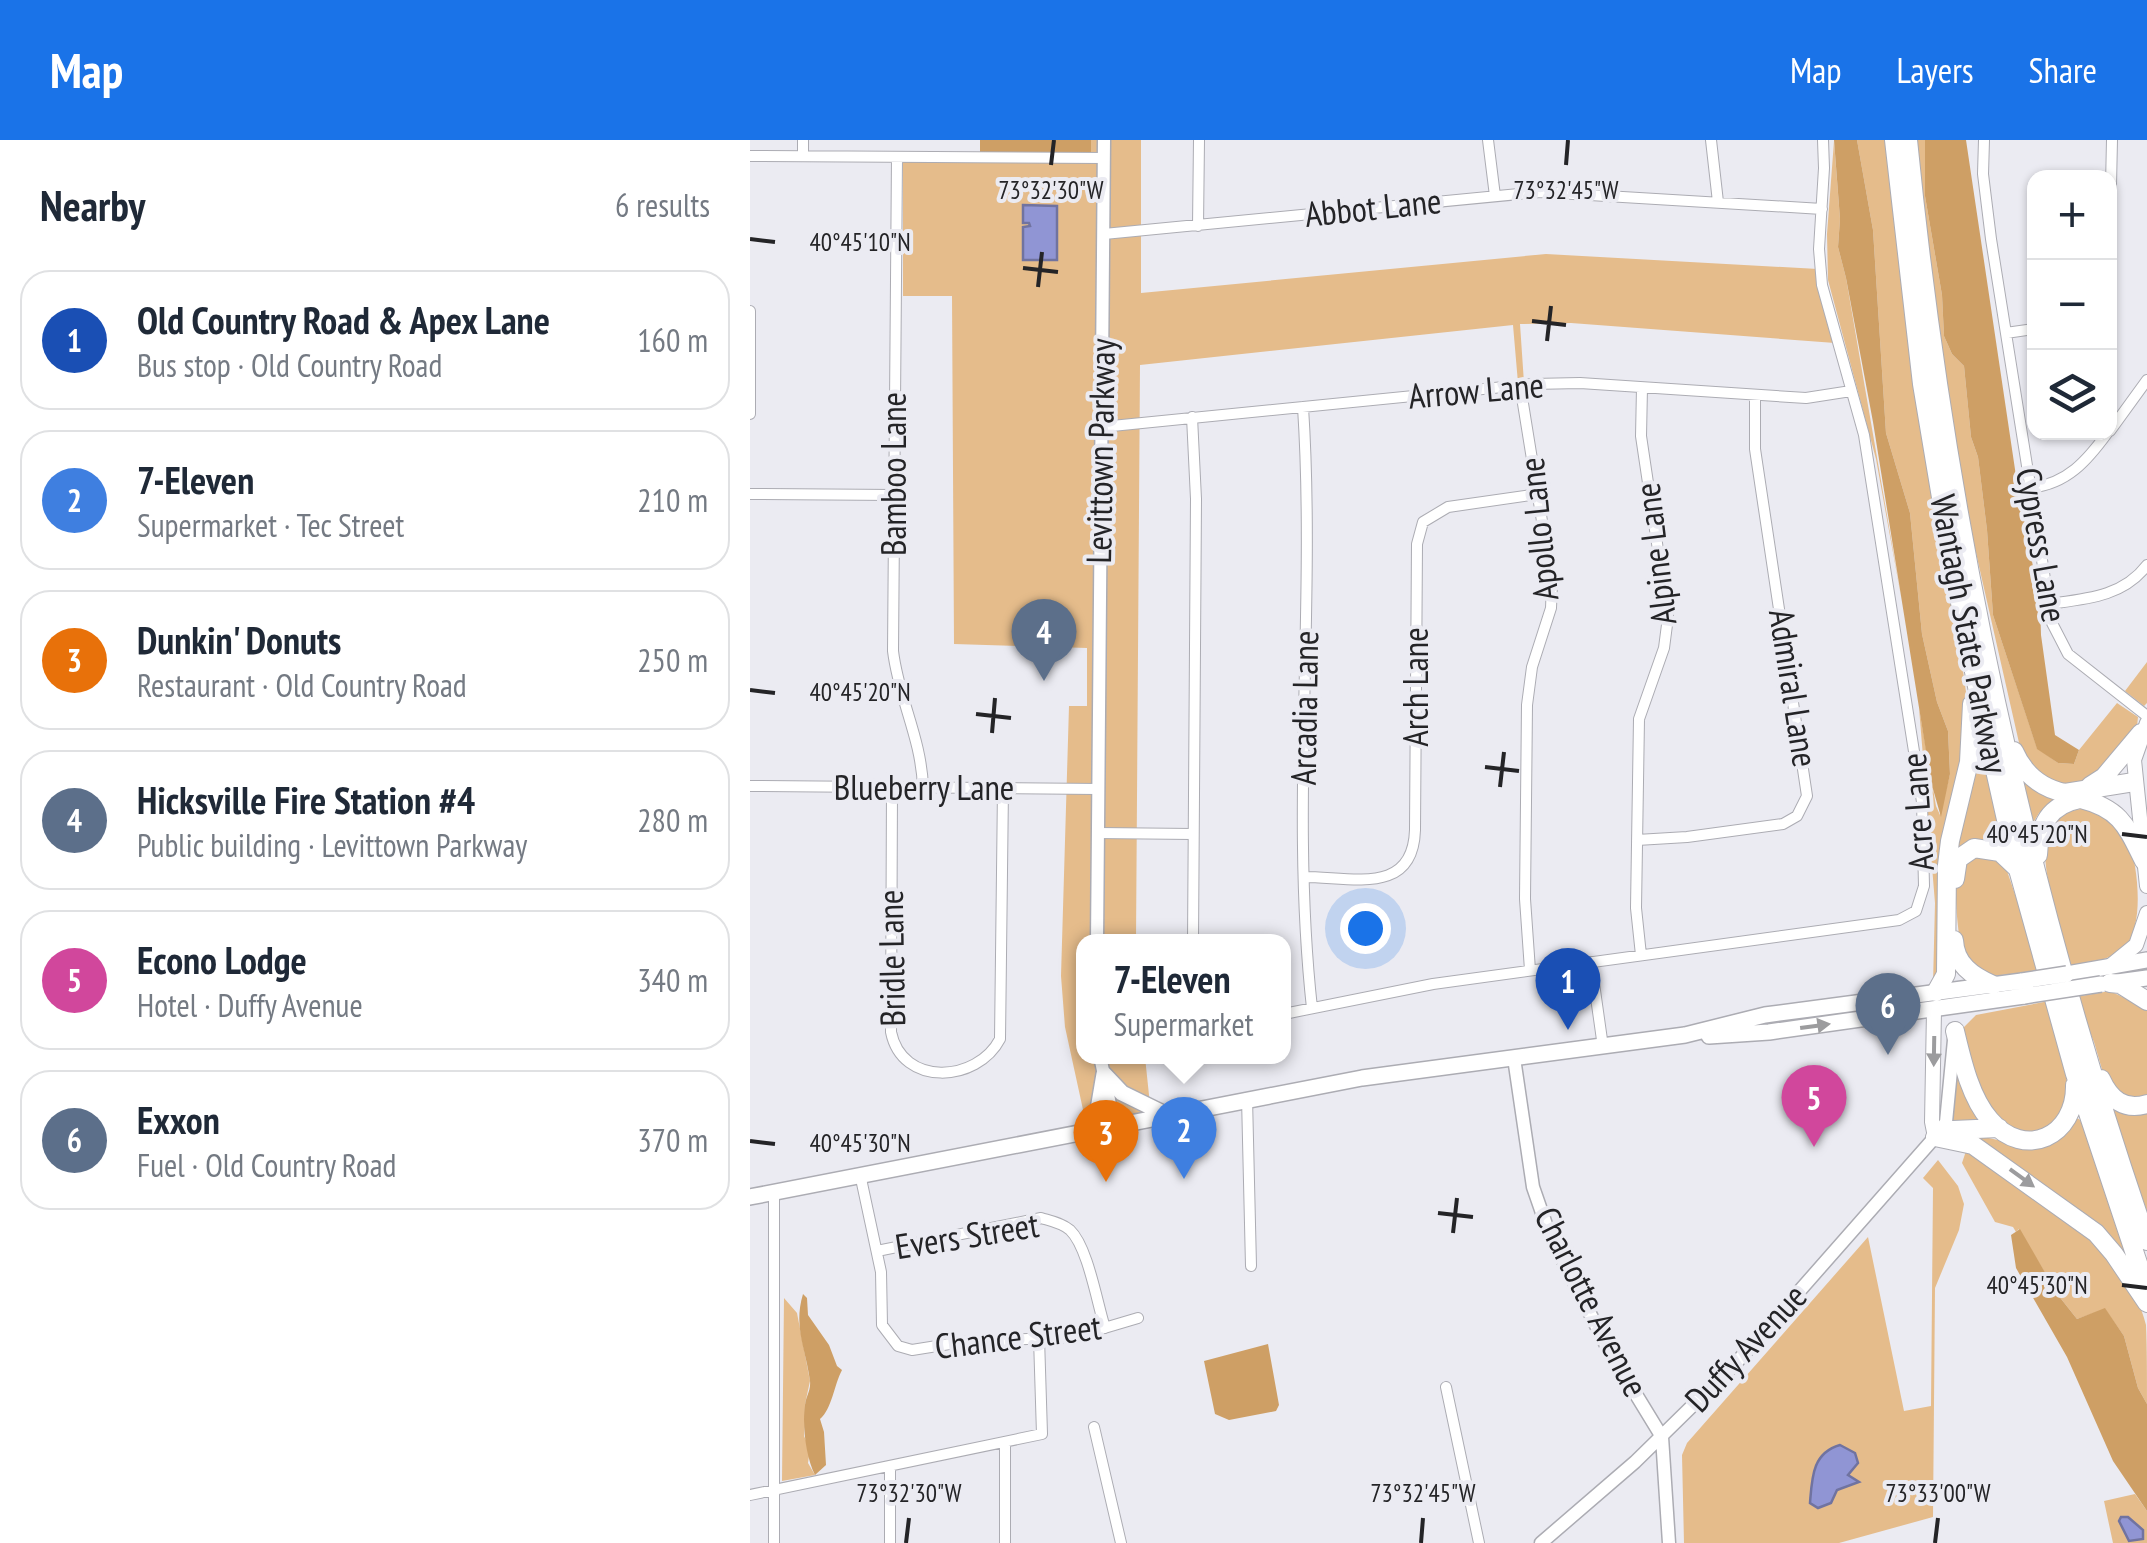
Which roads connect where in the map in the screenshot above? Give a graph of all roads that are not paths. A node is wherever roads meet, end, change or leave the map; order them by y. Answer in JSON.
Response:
{"nodes":[{"id":1,"x":804,"y":140,"type":"edge"},
{"id":2,"x":1104,"y":140,"type":"edge"},
{"id":3,"x":1199,"y":140,"type":"edge"},
{"id":4,"x":1488,"y":140,"type":"edge"},
{"id":5,"x":1711,"y":140,"type":"edge"},
{"id":6,"x":1823,"y":140,"type":"edge"},
{"id":7,"x":1894,"y":140,"type":"edge"},
{"id":8,"x":1908,"y":140,"type":"edge"},
{"id":9,"x":1984,"y":140,"type":"edge"},
{"id":10,"x":2112,"y":140,"type":"edge"},
{"id":11,"x":803,"y":155,"type":"junction"},
{"id":12,"x":750,"y":156,"type":"edge"},
{"id":13,"x":896,"y":157,"type":"junction"},
{"id":14,"x":1104,"y":158,"type":"junction"},
{"id":15,"x":2111,"y":170,"type":"edge"},
{"id":16,"x":1495,"y":196,"type":"junction"},
{"id":17,"x":1718,"y":202,"type":"junction"},
{"id":18,"x":1822,"y":208,"type":"junction"},
{"id":19,"x":1198,"y":226,"type":"junction"},
{"id":20,"x":1104,"y":234,"type":"junction"},
{"id":21,"x":750,"y":311,"type":"edge"},
{"id":22,"x":2027,"y":330,"type":"edge"},
{"id":23,"x":2006,"y":333,"type":"junction"},
{"id":24,"x":2147,"y":380,"type":"edge"},
{"id":25,"x":1520,"y":385,"type":"junction"},
{"id":26,"x":1642,"y":388,"type":"junction"},
{"id":27,"x":1851,"y":391,"type":"junction"},
{"id":28,"x":1755,"y":395,"type":"junction"},
{"id":29,"x":1303,"y":406,"type":"junction"},
{"id":30,"x":750,"y":414,"type":"edge"},
{"id":31,"x":1192,"y":418,"type":"junction"},
{"id":32,"x":2117,"y":421,"type":"edge"},
{"id":33,"x":1102,"y":427,"type":"junction"},
{"id":34,"x":2102,"y":440,"type":"edge"},
{"id":35,"x":2030,"y":488,"type":"junction"},
{"id":36,"x":750,"y":494,"type":"edge"},
{"id":37,"x":894,"y":494,"type":"junction"},
{"id":38,"x":1538,"y":494,"type":"junction"},
{"id":39,"x":2147,"y":565,"type":"edge"},
{"id":40,"x":2048,"y":604,"type":"junction"},
{"id":41,"x":1970,"y":654,"type":"junction"},
{"id":42,"x":2145,"y":724,"type":"edge"},
{"id":43,"x":2001,"y":728,"type":"junction"},
{"id":44,"x":750,"y":786,"type":"edge"},
{"id":45,"x":923,"y":787,"type":"junction"},
{"id":46,"x":2134,"y":787,"type":"junction"},
{"id":47,"x":892,"y":788,"type":"junction"},
{"id":48,"x":1003,"y":788,"type":"junction"},
{"id":49,"x":1098,"y":789,"type":"junction"},
{"id":50,"x":2083,"y":794,"type":"junction"},
{"id":51,"x":1098,"y":833,"type":"junction"},
{"id":52,"x":1193,"y":834,"type":"junction"},
{"id":53,"x":1636,"y":840,"type":"junction"},
{"id":54,"x":2144,"y":861,"type":"junction"},
{"id":55,"x":2018,"y":870,"type":"junction"},
{"id":56,"x":1304,"y":877,"type":"junction"},
{"id":57,"x":2036,"y":880,"type":"junction"},
{"id":58,"x":2147,"y":886,"type":"edge"},
{"id":59,"x":2147,"y":913,"type":"edge"},
{"id":60,"x":1097,"y":934,"type":"edge"},
{"id":61,"x":1192,"y":934,"type":"edge"},
{"id":62,"x":1641,"y":955,"type":"junction"},
{"id":63,"x":2147,"y":960,"type":"edge"},
{"id":64,"x":1591,"y":962,"type":"junction"},
{"id":65,"x":1530,"y":970,"type":"junction"},
{"id":66,"x":2104,"y":976,"type":"junction"},
{"id":67,"x":2147,"y":978,"type":"edge"},
{"id":68,"x":1993,"y":985,"type":"junction"},
{"id":69,"x":2023,"y":988,"type":"junction"},
{"id":70,"x":2147,"y":1000,"type":"edge"},
{"id":71,"x":1936,"y":1001,"type":"junction"},
{"id":72,"x":1959,"y":1006,"type":"junction"},
{"id":73,"x":1312,"y":1008,"type":"junction"},
{"id":74,"x":1291,"y":1012,"type":"edge"},
{"id":75,"x":2074,"y":1017,"type":"junction"},
{"id":76,"x":1956,"y":1031,"type":"junction"},
{"id":77,"x":1603,"y":1046,"type":"junction"},
{"id":78,"x":1514,"y":1058,"type":"junction"},
{"id":79,"x":1102,"y":1064,"type":"edge"},
{"id":80,"x":1104,"y":1074,"type":"junction"},
{"id":81,"x":2075,"y":1074,"type":"junction"},
{"id":82,"x":1247,"y":1098,"type":"junction"},
{"id":83,"x":2147,"y":1104,"type":"edge"},
{"id":84,"x":1165,"y":1114,"type":"junction"},
{"id":85,"x":1114,"y":1124,"type":"junction"},
{"id":86,"x":1096,"y":1127,"type":"junction"},
{"id":87,"x":1999,"y":1128,"type":"junction"},
{"id":88,"x":1935,"y":1136,"type":"junction"},
{"id":89,"x":860,"y":1174,"type":"junction"},
{"id":90,"x":774,"y":1192,"type":"junction"},
{"id":91,"x":750,"y":1197,"type":"edge"},
{"id":92,"x":2147,"y":1241,"type":"edge"},
{"id":93,"x":877,"y":1251,"type":"junction"},
{"id":94,"x":1251,"y":1266,"type":"dead end"},
{"id":95,"x":2147,"y":1290,"type":"edge"},
{"id":96,"x":2147,"y":1303,"type":"edge"},
{"id":97,"x":1138,"y":1318,"type":"dead end"},
{"id":98,"x":1105,"y":1328,"type":"junction"},
{"id":99,"x":1040,"y":1338,"type":"junction"},
{"id":100,"x":1446,"y":1387,"type":"dead end"},
{"id":101,"x":1094,"y":1427,"type":"dead end"},
{"id":102,"x":1662,"y":1437,"type":"junction"},
{"id":103,"x":1005,"y":1442,"type":"junction"},
{"id":104,"x":890,"y":1466,"type":"junction"},
{"id":105,"x":775,"y":1489,"type":"junction"},
{"id":106,"x":750,"y":1494,"type":"edge"},
{"id":107,"x":774,"y":1543,"type":"edge"},
{"id":108,"x":890,"y":1543,"type":"edge"},
{"id":109,"x":1005,"y":1543,"type":"edge"},
{"id":110,"x":1121,"y":1543,"type":"edge"},
{"id":111,"x":1479,"y":1543,"type":"edge"},
{"id":112,"x":1540,"y":1543,"type":"edge"},
{"id":113,"x":1669,"y":1543,"type":"edge"}],
"edges":[{"from":1,"to":11,"type":"street"},
{"from":2,"to":14,"type":"street","name":"Levittown Parkway"},
{"from":3,"to":19,"type":"street"},
{"from":4,"to":16,"type":"street"},
{"from":5,"to":17,"type":"street"},
{"from":6,"to":18,"type":"street","name":"Acre Lane"},
{"from":7,"to":41,"type":"highway","name":"Wantagh State Parkway"},
{"from":8,"to":43,"type":"highway","name":"Wantagh State Parkway"},
{"from":9,"to":23,"type":"street","name":"Cypress Lane"},
{"from":10,"to":15,"type":"street"},
{"from":11,"to":12,"type":"street"},
{"from":11,"to":13,"type":"street"},
{"from":13,"to":14,"type":"street"},
{"from":13,"to":37,"type":"street","name":"Bamboo Lane"},
{"from":14,"to":20,"type":"street","name":"Levittown Parkway"},
{"from":16,"to":17,"type":"street","name":"Abbot Lane"},
{"from":16,"to":19,"type":"street","name":"Abbot Lane"},
{"from":17,"to":18,"type":"street","name":"Abbot Lane"},
{"from":18,"to":27,"type":"street","name":"Acre Lane"},
{"from":19,"to":20,"type":"street","name":"Abbot Lane"},
{"from":20,"to":33,"type":"street","name":"Levittown Parkway"},
{"from":21,"to":30,"type":"street"},
{"from":22,"to":23,"type":"street"},
{"from":23,"to":35,"type":"street","name":"Cypress Lane"},
{"from":24,"to":32,"type":"street"},
{"from":25,"to":26,"type":"street","name":"Arrow Lane"},
{"from":25,"to":29,"type":"street","name":"Arrow Lane"},
{"from":25,"to":38,"type":"street","name":"Apollo Lane"},
{"from":26,"to":28,"type":"street","name":"Arrow Lane"},
{"from":26,"to":53,"type":"street","name":"Alpine Lane"},
{"from":27,"to":28,"type":"street","name":"Arrow Lane"},
{"from":27,"to":62,"type":"street","name":"Acre Lane"},
{"from":28,"to":53,"type":"street","name":"Admiral Lane"},
{"from":29,"to":31,"type":"street","name":"Arrow Lane"},
{"from":29,"to":56,"type":"street","name":"Arcadia Lane"},
{"from":31,"to":33,"type":"street","name":"Arrow Lane"},
{"from":31,"to":52,"type":"street"},
{"from":33,"to":49,"type":"street","name":"Levittown Parkway"},
{"from":34,"to":35,"type":"street"},
{"from":35,"to":40,"type":"street","name":"Cypress Lane"},
{"from":36,"to":37,"type":"street"},
{"from":37,"to":45,"type":"street","name":"Bamboo Lane"},
{"from":38,"to":56,"type":"street","name":"Arch Lane"},
{"from":38,"to":65,"type":"street","name":"Apollo Lane"},
{"from":39,"to":40,"type":"street"},
{"from":40,"to":42,"type":"street","name":"Cypress Lane"},
{"from":41,"to":55,"type":"highway","name":"Wantagh State Parkway"},
{"from":41,"to":71,"type":"highway"},
{"from":42,"to":46,"type":"main road"},
{"from":42,"to":50,"type":"highway"},
{"from":43,"to":50,"type":"highway"},
{"from":43,"to":57,"type":"highway","name":"Wantagh State Parkway"},
{"from":44,"to":47,"type":"street","name":"Blueberry Lane"},
{"from":45,"to":47,"type":"street","name":"Blueberry Lane"},
{"from":45,"to":48,"type":"street","name":"Blueberry Lane"},
{"from":46,"to":50,"type":"highway"},
{"from":46,"to":54,"type":"main road"},
{"from":47,"to":48,"type":"street","name":"Bridle Lane"},
{"from":48,"to":49,"type":"street","name":"Blueberry Lane"},
{"from":49,"to":51,"type":"street","name":"Levittown Parkway"},
{"from":50,"to":54,"type":"highway"},
{"from":50,"to":57,"type":"highway"},
{"from":51,"to":52,"type":"street"},
{"from":51,"to":60,"type":"street","name":"Levittown Parkway"},
{"from":52,"to":61,"type":"street"},
{"from":53,"to":62,"type":"street","name":"Alpine Lane"},
{"from":54,"to":58,"type":"main road"},
{"from":55,"to":68,"type":"highway"},
{"from":55,"to":81,"type":"highway","name":"Wantagh State Parkway"},
{"from":56,"to":73,"type":"street","name":"Arcadia Lane"},
{"from":57,"to":75,"type":"highway","name":"Wantagh State Parkway"},
{"from":59,"to":66,"type":"main road"},
{"from":62,"to":64,"type":"street","name":"Acre Lane"},
{"from":63,"to":66,"type":"main road"},
{"from":64,"to":65,"type":"street","name":"Acre Lane"},
{"from":64,"to":77,"type":"street"},
{"from":65,"to":73,"type":"street","name":"Acre Lane"},
{"from":66,"to":67,"type":"main road"},
{"from":66,"to":69,"type":"main road","bridge":true},
{"from":66,"to":70,"type":"highway"},
{"from":68,"to":69,"type":"main road"},
{"from":68,"to":71,"type":"main road"},
{"from":69,"to":72,"type":"main road"},
{"from":71,"to":72,"type":"main road"},
{"from":71,"to":77,"type":"main road"},
{"from":71,"to":88,"type":"main road","one_way":true},
{"from":72,"to":76,"type":"main road","name":"Duffy Avenue"},
{"from":73,"to":74,"type":"street","name":"Acre Lane"},
{"from":75,"to":83,"type":"highway"},
{"from":75,"to":92,"type":"highway","name":"Wantagh State Parkway"},
{"from":76,"to":87,"type":"highway"},
{"from":76,"to":88,"type":"street","name":"Duffy Avenue"},
{"from":77,"to":78,"type":"main road"},
{"from":78,"to":82,"type":"main road"},
{"from":78,"to":102,"type":"street","name":"Charlotte Avenue"},
{"from":79,"to":80,"type":"street"},
{"from":80,"to":84,"type":"main road"},
{"from":80,"to":85,"type":"street"},
{"from":80,"to":86,"type":"main road"},
{"from":81,"to":87,"type":"highway"},
{"from":81,"to":95,"type":"highway","name":"Wantagh State Parkway"},
{"from":82,"to":84,"type":"main road"},
{"from":82,"to":94,"type":"street"},
{"from":84,"to":85,"type":"main road"},
{"from":85,"to":86,"type":"main road"},
{"from":86,"to":89,"type":"main road"},
{"from":87,"to":88,"type":"highway"},
{"from":88,"to":96,"type":"highway","one_way":true},
{"from":88,"to":102,"type":"street","name":"Duffy Avenue"},
{"from":89,"to":90,"type":"main road"},
{"from":89,"to":93,"type":"street","name":"Chance Street"},
{"from":90,"to":91,"type":"main road"},
{"from":90,"to":105,"type":"street"},
{"from":93,"to":98,"type":"street","name":"Evers Street"},
{"from":93,"to":99,"type":"street","name":"Chance Street"},
{"from":97,"to":98,"type":"street","name":"Chance Street"},
{"from":98,"to":99,"type":"street","name":"Chance Street"},
{"from":99,"to":103,"type":"street"},
{"from":100,"to":111,"type":"street"},
{"from":101,"to":110,"type":"street"},
{"from":102,"to":112,"type":"street","name":"Duffy Avenue"},
{"from":102,"to":113,"type":"street","name":"Charlotte Avenue"},
{"from":103,"to":104,"type":"street"},
{"from":103,"to":109,"type":"street"},
{"from":104,"to":105,"type":"street"},
{"from":104,"to":108,"type":"street"},
{"from":105,"to":106,"type":"street"},
{"from":105,"to":107,"type":"street"}]}
